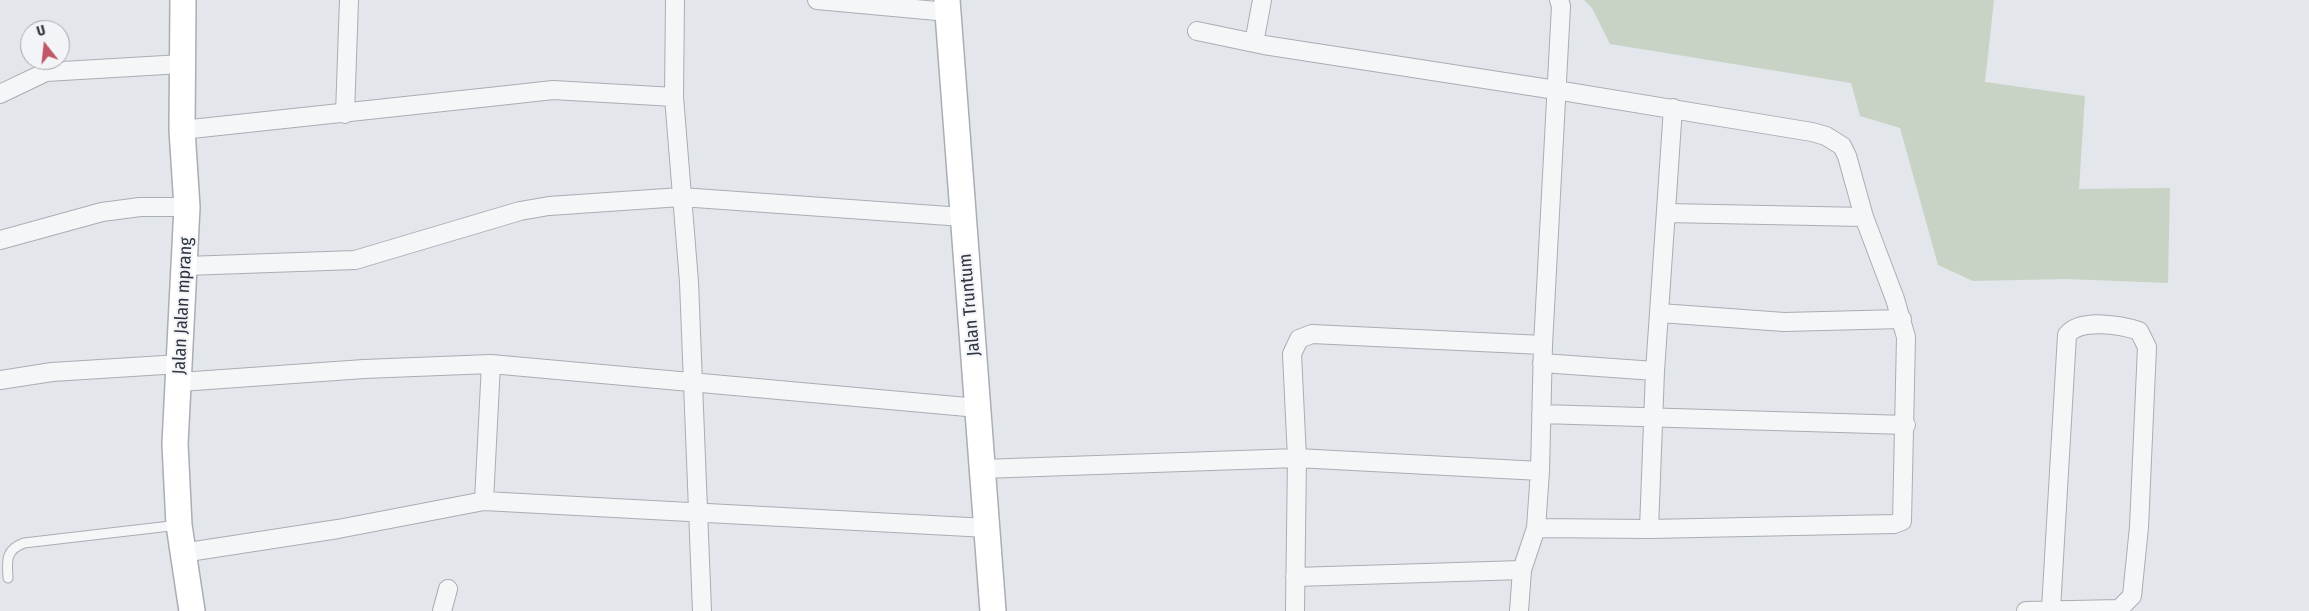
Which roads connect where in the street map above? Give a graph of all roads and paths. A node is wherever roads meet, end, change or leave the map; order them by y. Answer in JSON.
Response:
{"nodes":[{"id":1,"x":183,"y":0,"type":"edge"},
{"id":2,"x":349,"y":0,"type":"edge"},
{"id":3,"x":675,"y":0,"type":"edge"},
{"id":4,"x":816,"y":0,"type":"edge"},
{"id":5,"x":1262,"y":0,"type":"edge"},
{"id":6,"x":1559,"y":0,"type":"edge"},
{"id":7,"x":948,"y":6,"type":"edge"},
{"id":8,"x":1197,"y":31,"type":"dead end"},
{"id":9,"x":1254,"y":43,"type":"junction"},
{"id":10,"x":182,"y":64,"type":"junction"},
{"id":11,"x":1556,"y":90,"type":"junction"},
{"id":12,"x":0,"y":94,"type":"edge"},
{"id":13,"x":674,"y":97,"type":"junction"},
{"id":14,"x":1673,"y":108,"type":"junction"},
{"id":15,"x":346,"y":114,"type":"junction"},
{"id":16,"x":182,"y":130,"type":"junction"},
{"id":17,"x":681,"y":197,"type":"junction"},
{"id":18,"x":187,"y":207,"type":"junction"},
{"id":19,"x":1667,"y":213,"type":"junction"},
{"id":20,"x":963,"y":217,"type":"junction"},
{"id":21,"x":1864,"y":218,"type":"junction"},
{"id":22,"x":0,"y":240,"type":"edge"},
{"id":23,"x":186,"y":266,"type":"junction"},
{"id":24,"x":1660,"y":313,"type":"junction"},
{"id":25,"x":1902,"y":320,"type":"junction"},
{"id":26,"x":1543,"y":345,"type":"junction"},
{"id":27,"x":1542,"y":363,"type":"junction"},
{"id":28,"x":491,"y":364,"type":"junction"},
{"id":29,"x":1655,"y":371,"type":"junction"},
{"id":30,"x":180,"y":373,"type":"junction"},
{"id":31,"x":0,"y":380,"type":"edge"},
{"id":32,"x":692,"y":382,"type":"junction"},
{"id":33,"x":978,"y":408,"type":"junction"},
{"id":34,"x":1541,"y":414,"type":"junction"},
{"id":35,"x":1652,"y":419,"type":"junction"},
{"id":36,"x":1906,"y":425,"type":"junction"},
{"id":37,"x":1297,"y":458,"type":"junction"},
{"id":38,"x":982,"y":469,"type":"junction"},
{"id":39,"x":1540,"y":471,"type":"junction"},
{"id":40,"x":484,"y":501,"type":"junction"},
{"id":41,"x":698,"y":512,"type":"junction"},
{"id":42,"x":179,"y":525,"type":"junction"},
{"id":43,"x":987,"y":528,"type":"junction"},
{"id":44,"x":1536,"y":528,"type":"junction"},
{"id":45,"x":1649,"y":529,"type":"junction"},
{"id":46,"x":182,"y":553,"type":"junction"},
{"id":47,"x":1522,"y":570,"type":"junction"},
{"id":48,"x":1295,"y":577,"type":"junction"},
{"id":49,"x":8,"y":578,"type":"dead end"},
{"id":50,"x":448,"y":590,"type":"dead end"},
{"id":51,"x":2051,"y":609,"type":"junction"},
{"id":52,"x":192,"y":611,"type":"edge"},
{"id":53,"x":442,"y":611,"type":"edge"},
{"id":54,"x":702,"y":611,"type":"edge"},
{"id":55,"x":993,"y":611,"type":"edge"},
{"id":56,"x":1295,"y":611,"type":"edge"},
{"id":57,"x":1519,"y":611,"type":"edge"},
{"id":58,"x":2026,"y":611,"type":"edge"}],
"edges":[{"from":1,"to":10,"type":"street","name":"Jalan Jalan mprang"},
{"from":2,"to":15,"type":"street"},
{"from":3,"to":13,"type":"street"},
{"from":4,"to":7,"type":"street"},
{"from":5,"to":9,"type":"street"},
{"from":6,"to":11,"type":"street"},
{"from":7,"to":20,"type":"street","name":"Jalan Truntum"},
{"from":8,"to":9,"type":"street"},
{"from":9,"to":11,"type":"street"},
{"from":10,"to":12,"type":"street"},
{"from":10,"to":16,"type":"street","name":"Jalan Jalan mprang"},
{"from":11,"to":14,"type":"street"},
{"from":11,"to":26,"type":"street"},
{"from":13,"to":15,"type":"street"},
{"from":13,"to":17,"type":"street"},
{"from":14,"to":19,"type":"street"},
{"from":14,"to":21,"type":"street"},
{"from":15,"to":16,"type":"street"},
{"from":16,"to":18,"type":"street","name":"Jalan Jalan mprang"},
{"from":17,"to":20,"type":"street"},
{"from":17,"to":23,"type":"street"},
{"from":17,"to":32,"type":"street"},
{"from":18,"to":22,"type":"street"},
{"from":18,"to":23,"type":"street","name":"Jalan Jalan mprang"},
{"from":19,"to":21,"type":"street"},
{"from":19,"to":24,"type":"street"},
{"from":20,"to":33,"type":"street","name":"Jalan Truntum"},
{"from":21,"to":25,"type":"street"},
{"from":23,"to":30,"type":"street","name":"Jalan Jalan mprang"},
{"from":24,"to":25,"type":"street"},
{"from":24,"to":29,"type":"street"},
{"from":25,"to":36,"type":"street"},
{"from":26,"to":27,"type":"street"},
{"from":26,"to":37,"type":"street"},
{"from":27,"to":29,"type":"street"},
{"from":27,"to":34,"type":"street"},
{"from":28,"to":30,"type":"street"},
{"from":28,"to":32,"type":"street"},
{"from":28,"to":40,"type":"street"},
{"from":29,"to":35,"type":"street"},
{"from":30,"to":31,"type":"street"},
{"from":30,"to":42,"type":"street","name":"Jalan Jalan mprang"},
{"from":32,"to":33,"type":"street"},
{"from":32,"to":41,"type":"street"},
{"from":33,"to":38,"type":"street","name":"Jalan Truntum"},
{"from":34,"to":35,"type":"street"},
{"from":34,"to":39,"type":"street"},
{"from":35,"to":36,"type":"street"},
{"from":35,"to":45,"type":"street"},
{"from":36,"to":45,"type":"street"},
{"from":37,"to":38,"type":"street"},
{"from":37,"to":39,"type":"street"},
{"from":37,"to":48,"type":"street"},
{"from":38,"to":43,"type":"street","name":"Jalan Truntum"},
{"from":39,"to":44,"type":"street"},
{"from":40,"to":41,"type":"street"},
{"from":40,"to":46,"type":"street"},
{"from":41,"to":43,"type":"street"},
{"from":41,"to":54,"type":"street"},
{"from":42,"to":46,"type":"street","name":"Jalan Jalan mprang"},
{"from":42,"to":49,"type":"lane"},
{"from":43,"to":55,"type":"street","name":"Jalan Truntum"},
{"from":44,"to":45,"type":"street"},
{"from":44,"to":47,"type":"street"},
{"from":46,"to":52,"type":"street","name":"Jalan Jalan mprang"},
{"from":47,"to":48,"type":"street"},
{"from":47,"to":57,"type":"street"},
{"from":48,"to":56,"type":"street"},
{"from":50,"to":53,"type":"street"},
{"from":51,"to":51,"type":"street"},
{"from":51,"to":58,"type":"street"}]}
